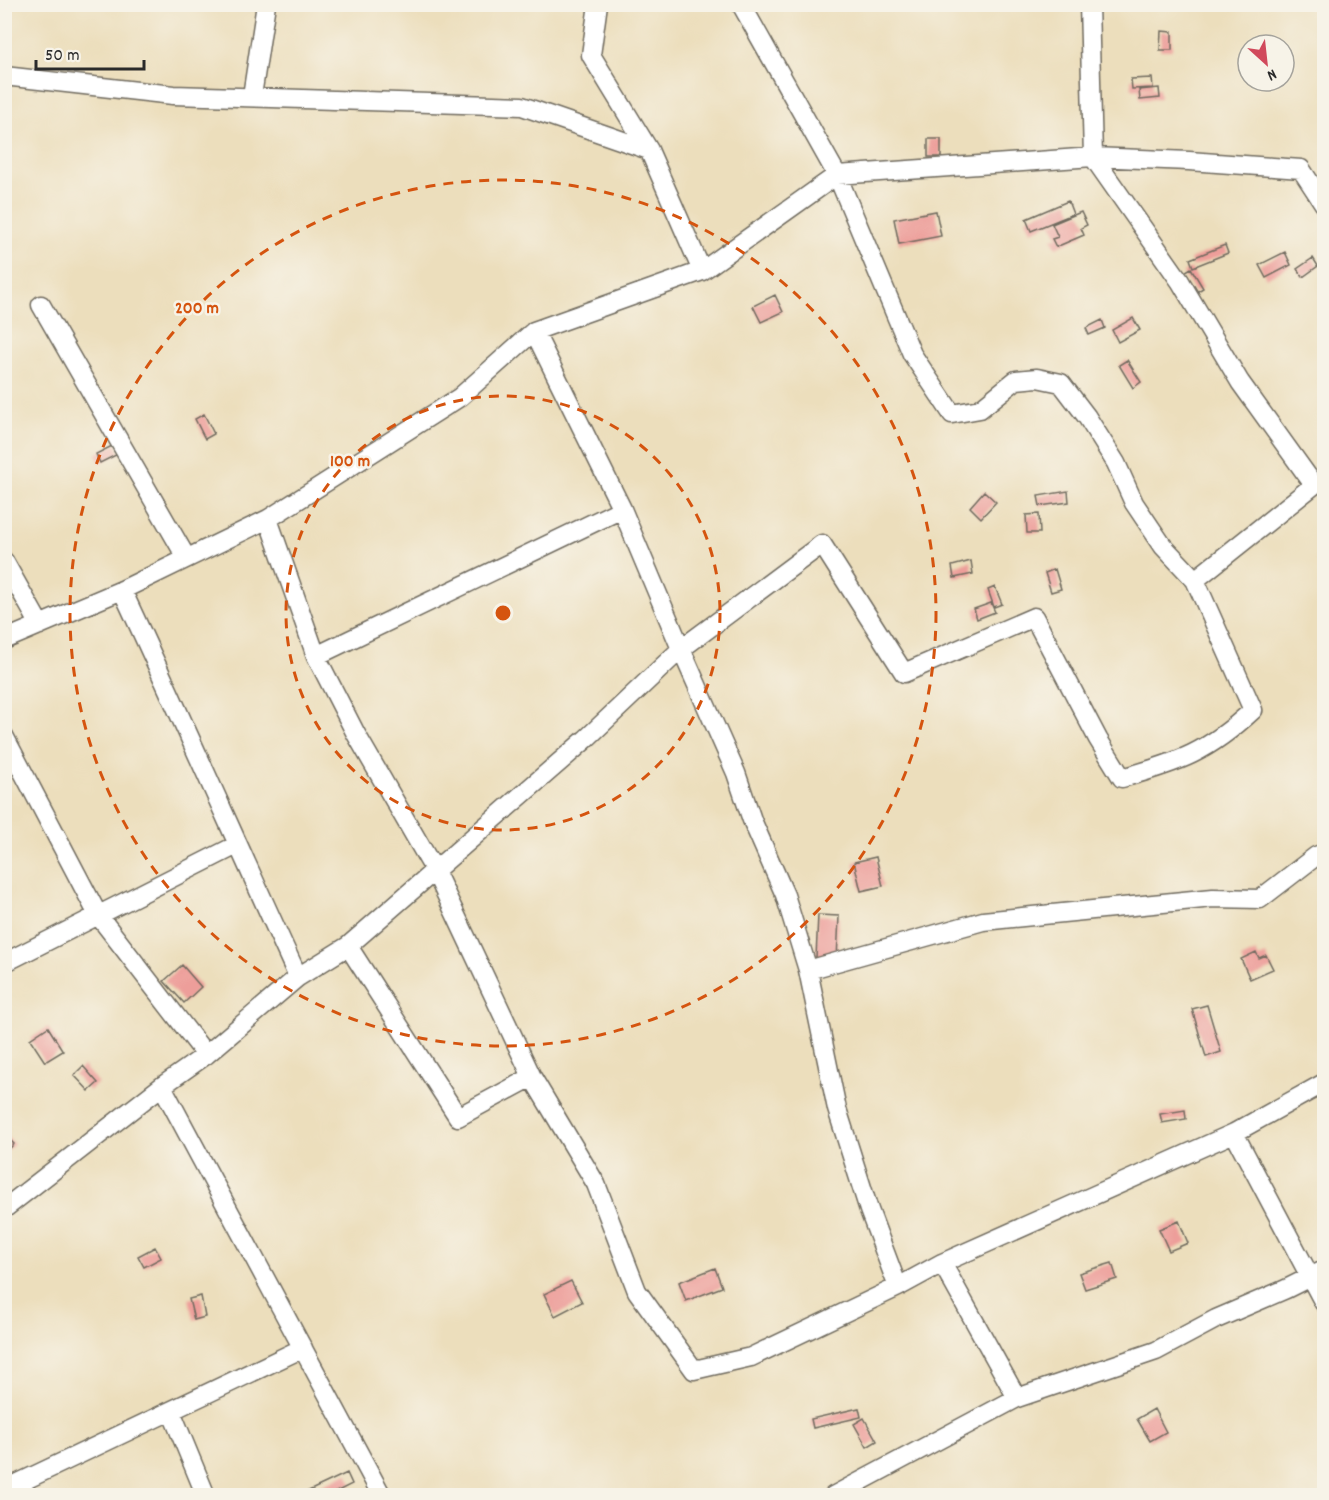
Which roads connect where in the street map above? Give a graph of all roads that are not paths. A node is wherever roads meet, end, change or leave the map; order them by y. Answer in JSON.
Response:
{"nodes":[{"id":1,"x":266,"y":4,"type":"edge"},
{"id":2,"x":598,"y":4,"type":"edge"},
{"id":3,"x":741,"y":4,"type":"edge"},
{"id":4,"x":1089,"y":4,"type":"edge"},
{"id":5,"x":4,"y":76,"type":"edge"},
{"id":6,"x":252,"y":96,"type":"junction"},
{"id":7,"x":649,"y":150,"type":"junction"},
{"id":8,"x":1093,"y":157,"type":"junction"},
{"id":9,"x":837,"y":175,"type":"junction"},
{"id":10,"x":1324,"y":204,"type":"edge"},
{"id":11,"x":702,"y":271,"type":"junction"},
{"id":12,"x":41,"y":305,"type":"dead end"},
{"id":13,"x":534,"y":332,"type":"junction"},
{"id":14,"x":1319,"y":482,"type":"edge"},
{"id":15,"x":622,"y":509,"type":"junction"},
{"id":16,"x":268,"y":519,"type":"junction"},
{"id":17,"x":186,"y":557,"type":"junction"},
{"id":18,"x":4,"y":561,"type":"edge"},
{"id":19,"x":1195,"y":580,"type":"junction"},
{"id":20,"x":122,"y":590,"type":"junction"},
{"id":21,"x":40,"y":625,"type":"junction"},
{"id":22,"x":4,"y":640,"type":"edge"},
{"id":23,"x":681,"y":649,"type":"junction"},
{"id":24,"x":316,"y":656,"type":"junction"},
{"id":25,"x":4,"y":736,"type":"edge"},
{"id":26,"x":237,"y":845,"type":"junction"},
{"id":27,"x":1324,"y":853,"type":"edge"},
{"id":28,"x":435,"y":870,"type":"junction"},
{"id":29,"x":98,"y":915,"type":"junction"},
{"id":30,"x":348,"y":946,"type":"junction"},
{"id":31,"x":4,"y":963,"type":"edge"},
{"id":32,"x":808,"y":970,"type":"junction"},
{"id":33,"x":298,"y":977,"type":"junction"},
{"id":34,"x":206,"y":1055,"type":"junction"},
{"id":35,"x":532,"y":1077,"type":"junction"},
{"id":36,"x":1324,"y":1083,"type":"edge"},
{"id":37,"x":162,"y":1086,"type":"junction"},
{"id":38,"x":1234,"y":1133,"type":"junction"},
{"id":39,"x":4,"y":1209,"type":"edge"},
{"id":40,"x":942,"y":1263,"type":"junction"},
{"id":41,"x":1318,"y":1273,"type":"edge"},
{"id":42,"x":898,"y":1287,"type":"junction"},
{"id":43,"x":1324,"y":1303,"type":"edge"},
{"id":44,"x":303,"y":1348,"type":"junction"},
{"id":45,"x":1017,"y":1398,"type":"junction"},
{"id":46,"x":171,"y":1411,"type":"junction"},
{"id":47,"x":4,"y":1490,"type":"edge"},
{"id":48,"x":206,"y":1496,"type":"edge"},
{"id":49,"x":382,"y":1496,"type":"edge"},
{"id":50,"x":833,"y":1496,"type":"edge"}],
"edges":[{"from":1,"to":6,"type":"street"},
{"from":2,"to":7,"type":"street"},
{"from":3,"to":9,"type":"street"},
{"from":4,"to":8,"type":"street"},
{"from":5,"to":6,"type":"street"},
{"from":6,"to":7,"type":"street"},
{"from":7,"to":11,"type":"street"},
{"from":8,"to":9,"type":"street"},
{"from":8,"to":10,"type":"street"},
{"from":8,"to":14,"type":"street"},
{"from":9,"to":11,"type":"street"},
{"from":9,"to":19,"type":"street"},
{"from":11,"to":13,"type":"street"},
{"from":12,"to":17,"type":"street"},
{"from":13,"to":15,"type":"street"},
{"from":13,"to":16,"type":"street"},
{"from":14,"to":19,"type":"street"},
{"from":15,"to":23,"type":"street"},
{"from":15,"to":24,"type":"street"},
{"from":16,"to":17,"type":"street"},
{"from":16,"to":24,"type":"street"},
{"from":17,"to":20,"type":"street"},
{"from":18,"to":21,"type":"street"},
{"from":19,"to":23,"type":"street"},
{"from":20,"to":21,"type":"street"},
{"from":20,"to":26,"type":"street"},
{"from":21,"to":22,"type":"street"},
{"from":23,"to":28,"type":"street"},
{"from":23,"to":32,"type":"street"},
{"from":24,"to":28,"type":"street"},
{"from":25,"to":29,"type":"street"},
{"from":26,"to":29,"type":"street"},
{"from":26,"to":33,"type":"street"},
{"from":27,"to":32,"type":"street"},
{"from":28,"to":30,"type":"street"},
{"from":28,"to":35,"type":"street"},
{"from":29,"to":31,"type":"street"},
{"from":29,"to":34,"type":"street"},
{"from":30,"to":33,"type":"street"},
{"from":30,"to":35,"type":"street"},
{"from":32,"to":42,"type":"street"},
{"from":33,"to":34,"type":"street"},
{"from":34,"to":37,"type":"street"},
{"from":35,"to":42,"type":"street"},
{"from":36,"to":38,"type":"street"},
{"from":37,"to":39,"type":"street"},
{"from":37,"to":44,"type":"street"},
{"from":38,"to":40,"type":"street"},
{"from":38,"to":41,"type":"street"},
{"from":40,"to":42,"type":"street"},
{"from":40,"to":45,"type":"street"},
{"from":41,"to":43,"type":"street"},
{"from":41,"to":45,"type":"street"},
{"from":44,"to":46,"type":"street"},
{"from":44,"to":49,"type":"street"},
{"from":45,"to":50,"type":"street"},
{"from":46,"to":47,"type":"street"},
{"from":46,"to":48,"type":"street"}]}
